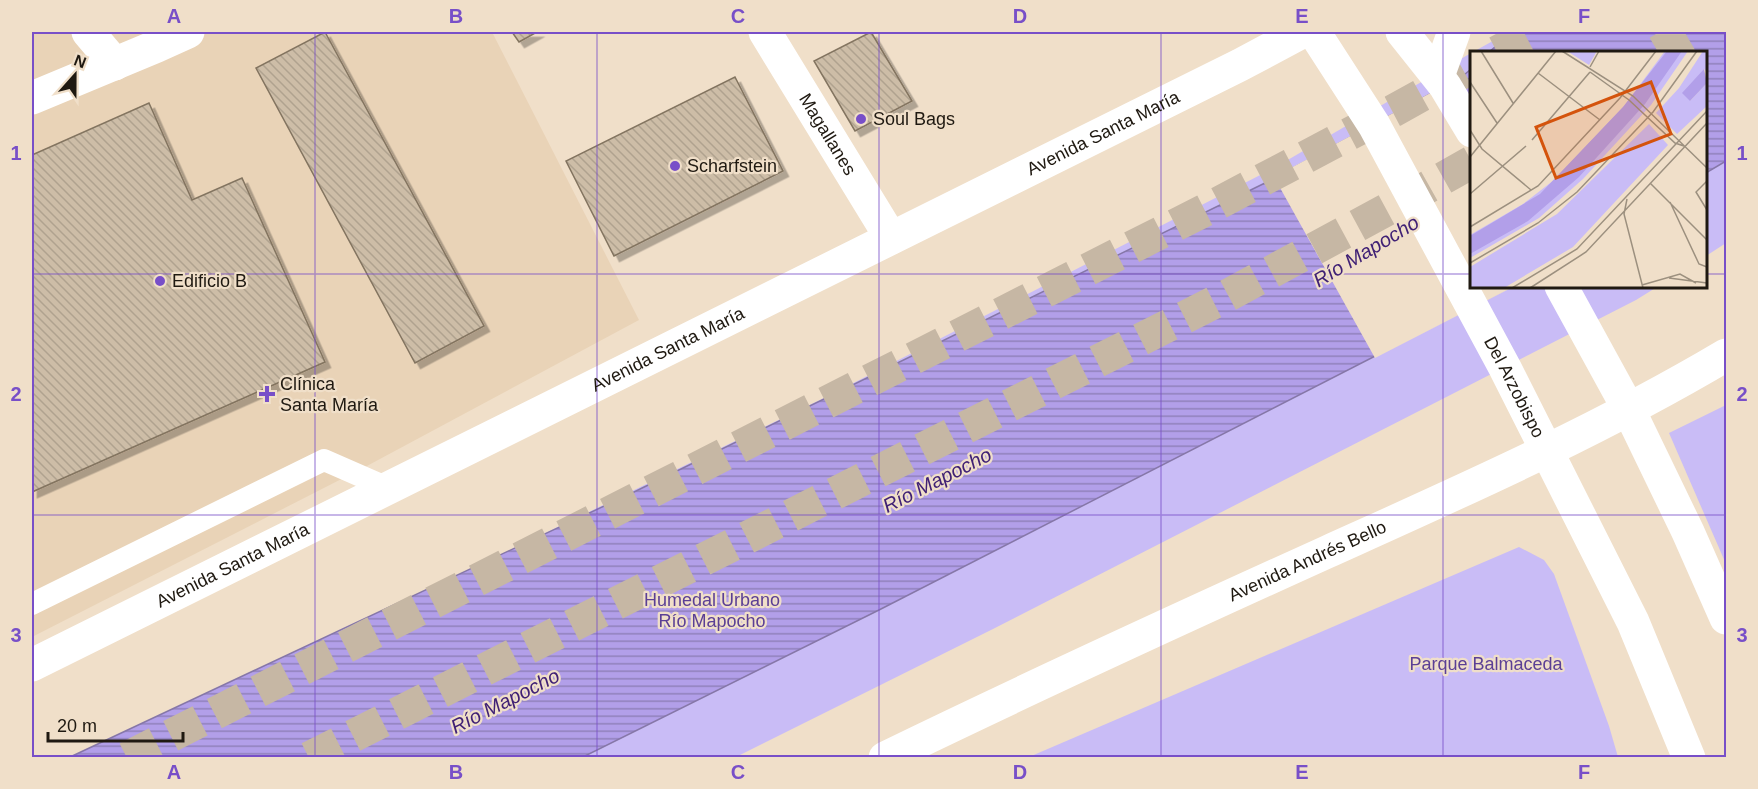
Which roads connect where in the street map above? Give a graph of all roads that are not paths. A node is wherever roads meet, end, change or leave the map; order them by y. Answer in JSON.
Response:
{"nodes":[{"id":1,"x":88,"y":32,"type":"edge"},
{"id":2,"x":188,"y":32,"type":"edge"},
{"id":3,"x":765,"y":32,"type":"edge"},
{"id":4,"x":1302,"y":32,"type":"edge"},
{"id":5,"x":1314,"y":32,"type":"edge"},
{"id":6,"x":1402,"y":32,"type":"edge"},
{"id":7,"x":1454,"y":32,"type":"edge"},
{"id":8,"x":115,"y":64,"type":"junction"},
{"id":9,"x":1442,"y":81,"type":"junction"},
{"id":10,"x":32,"y":98,"type":"edge"},
{"id":11,"x":1470,"y":128,"type":"edge"},
{"id":12,"x":891,"y":238,"type":"junction"},
{"id":13,"x":1562,"y":288,"type":"edge"},
{"id":14,"x":1726,"y":355,"type":"edge"},
{"id":15,"x":1629,"y":410,"type":"junction"},
{"id":16,"x":1547,"y":450,"type":"junction"},
{"id":17,"x":388,"y":488,"type":"junction"},
{"id":18,"x":32,"y":604,"type":"edge"},
{"id":19,"x":1726,"y":618,"type":"edge"},
{"id":20,"x":32,"y":665,"type":"edge"},
{"id":21,"x":885,"y":758,"type":"edge"},
{"id":22,"x":1689,"y":758,"type":"edge"}],
"edges":[{"from":1,"to":8,"type":"main road"},
{"from":2,"to":8,"type":"main road"},
{"from":3,"to":12,"type":"main road","name":"Magallanes"},
{"from":4,"to":12,"type":"main road","name":"Avenida Santa María"},
{"from":5,"to":16,"type":"main road","name":"Del Arzobispo"},
{"from":6,"to":9,"type":"main road"},
{"from":7,"to":9,"type":"main road"},
{"from":8,"to":10,"type":"main road"},
{"from":9,"to":11,"type":"main road"},
{"from":12,"to":17,"type":"main road","name":"Avenida Santa María"},
{"from":13,"to":15,"type":"main road"},
{"from":14,"to":15,"type":"main road","name":"Avenida Andrés Bello"},
{"from":15,"to":16,"type":"main road","name":"Avenida Andrés Bello"},
{"from":15,"to":19,"type":"main road"},
{"from":16,"to":21,"type":"main road","name":"Avenida Andrés Bello"},
{"from":16,"to":22,"type":"main road","name":"Del Arzobispo"},
{"from":17,"to":18,"type":"lane"},
{"from":17,"to":20,"type":"main road","name":"Avenida Santa María"}]}
